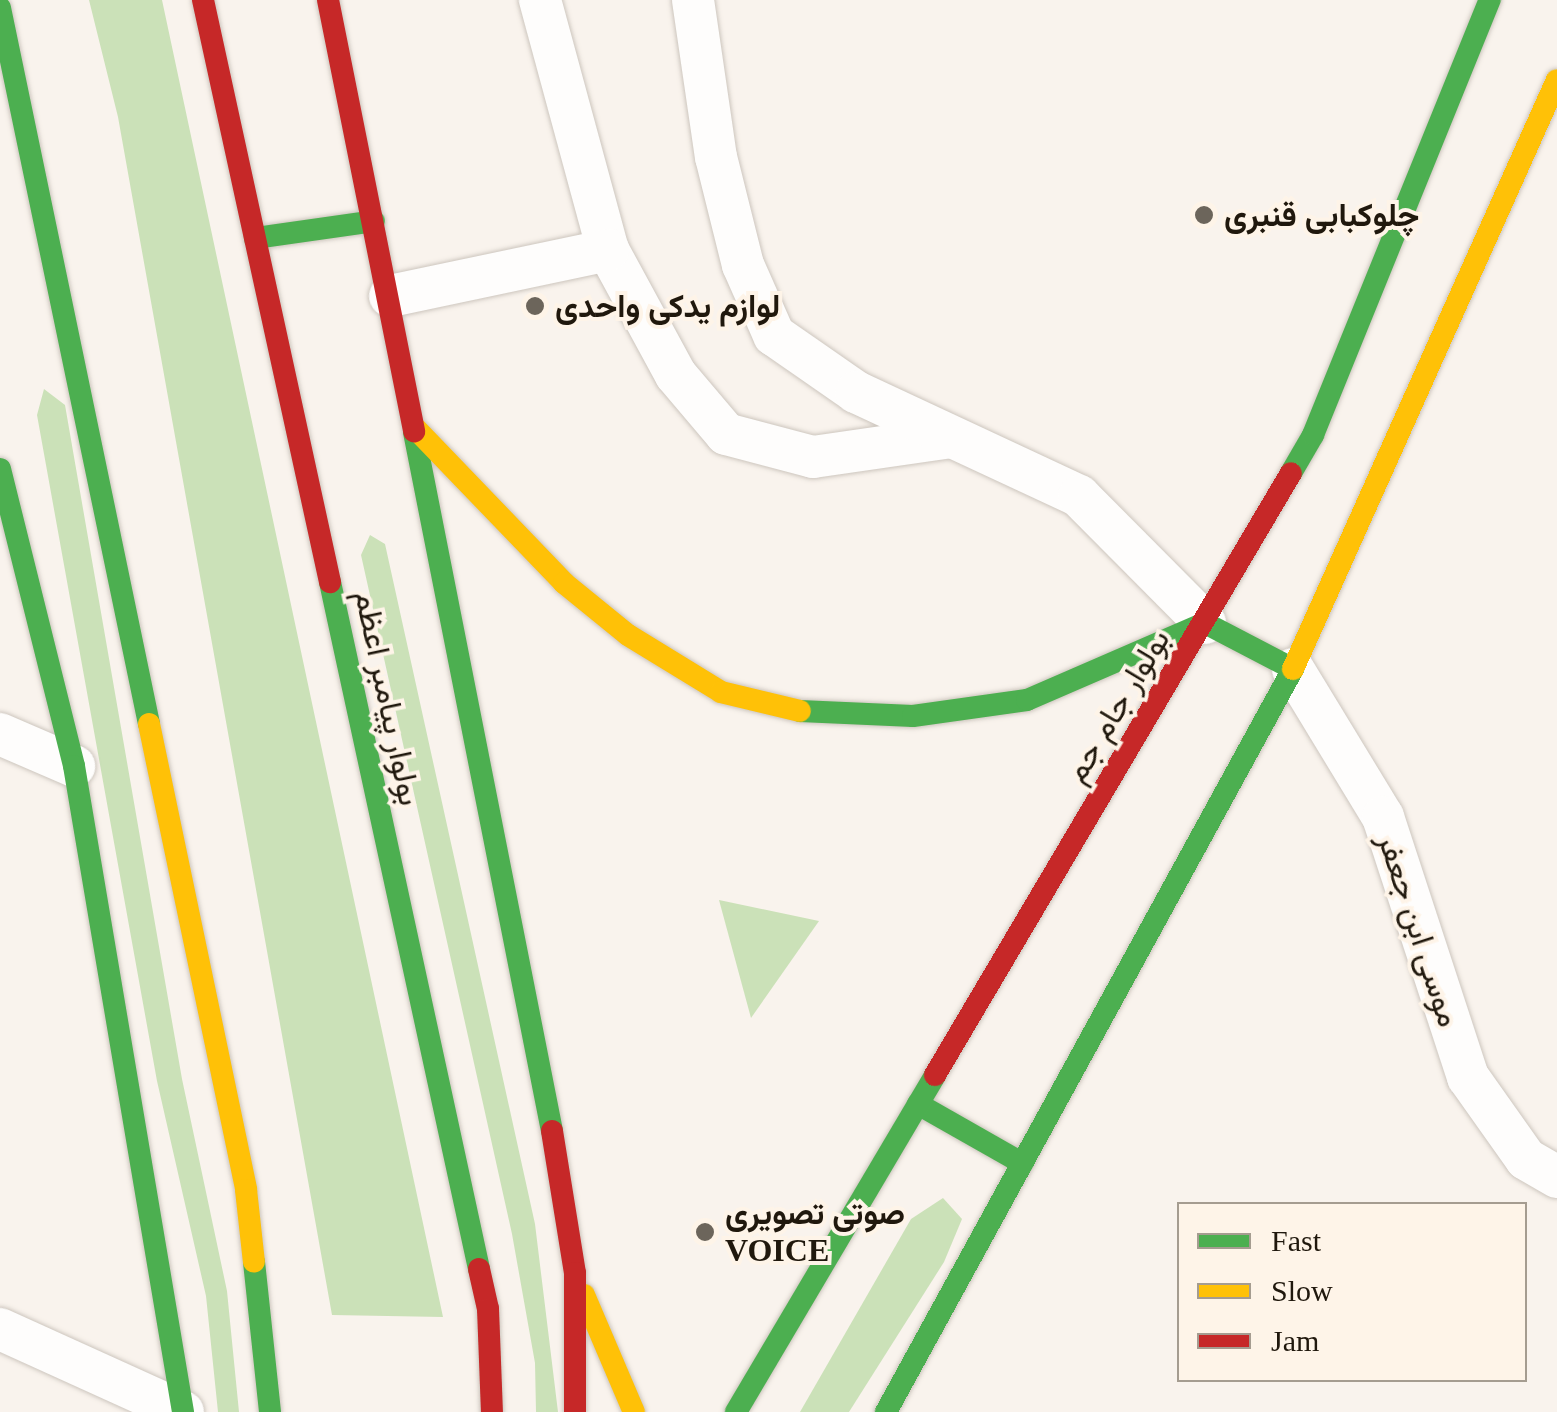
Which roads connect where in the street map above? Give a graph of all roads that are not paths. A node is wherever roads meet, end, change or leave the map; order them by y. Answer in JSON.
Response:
{"nodes":[{"id":1,"x":204,"y":0,"type":"edge"},
{"id":2,"x":328,"y":0,"type":"edge"},
{"id":3,"x":540,"y":0,"type":"edge"},
{"id":4,"x":693,"y":0,"type":"edge"},
{"id":5,"x":1490,"y":0,"type":"edge"},
{"id":6,"x":0,"y":8,"type":"edge"},
{"id":7,"x":1557,"y":80,"type":"edge"},
{"id":8,"x":374,"y":221,"type":"junction"},
{"id":9,"x":255,"y":238,"type":"junction"},
{"id":10,"x":608,"y":250,"type":"junction"},
{"id":11,"x":390,"y":296,"type":"junction"},
{"id":12,"x":416,"y":429,"type":"junction"},
{"id":13,"x":952,"y":436,"type":"junction"},
{"id":14,"x":0,"y":472,"type":"edge"},
{"id":15,"x":1204,"y":622,"type":"junction"},
{"id":16,"x":1292,"y":668,"type":"junction"},
{"id":17,"x":0,"y":734,"type":"edge"},
{"id":18,"x":74,"y":766,"type":"junction"},
{"id":19,"x":918,"y":1104,"type":"junction"},
{"id":20,"x":1022,"y":1162,"type":"junction"},
{"id":21,"x":1557,"y":1176,"type":"edge"},
{"id":22,"x":575,"y":1274,"type":"junction"},
{"id":23,"x":0,"y":1329,"type":"edge"},
{"id":24,"x":183,"y":1412,"type":"edge"},
{"id":25,"x":270,"y":1412,"type":"edge"},
{"id":26,"x":492,"y":1412,"type":"edge"},
{"id":27,"x":575,"y":1412,"type":"edge"},
{"id":28,"x":634,"y":1412,"type":"edge"},
{"id":29,"x":736,"y":1412,"type":"edge"},
{"id":30,"x":886,"y":1412,"type":"edge"}],
"edges":[{"from":1,"to":9,"type":"main road","name":"بولوار پیامبر اعظم"},
{"from":2,"to":8,"type":"main road"},
{"from":3,"to":10,"type":"street"},
{"from":4,"to":13,"type":"street"},
{"from":5,"to":15,"type":"main road","name":"بولوار جام جم"},
{"from":6,"to":25,"type":"main road"},
{"from":7,"to":16,"type":"main road"},
{"from":8,"to":9,"type":"main road"},
{"from":8,"to":11,"type":"main road"},
{"from":9,"to":26,"type":"main road","name":"بولوار پیامبر اعظم"},
{"from":10,"to":11,"type":"street"},
{"from":10,"to":13,"type":"street"},
{"from":11,"to":12,"type":"main road"},
{"from":12,"to":15,"type":"main road"},
{"from":12,"to":22,"type":"main road"},
{"from":13,"to":15,"type":"street"},
{"from":14,"to":18,"type":"main road"},
{"from":15,"to":16,"type":"main road"},
{"from":15,"to":19,"type":"main road","name":"بولوار جام جم"},
{"from":16,"to":20,"type":"main road"},
{"from":16,"to":21,"type":"street","name":"موسی ابن جعفر"},
{"from":17,"to":18,"type":"street"},
{"from":18,"to":24,"type":"main road"},
{"from":19,"to":20,"type":"main road"},
{"from":19,"to":29,"type":"main road","name":"بولوار جام جم"},
{"from":20,"to":30,"type":"main road"},
{"from":22,"to":27,"type":"main road"},
{"from":22,"to":28,"type":"main road"},
{"from":23,"to":24,"type":"street"}]}
